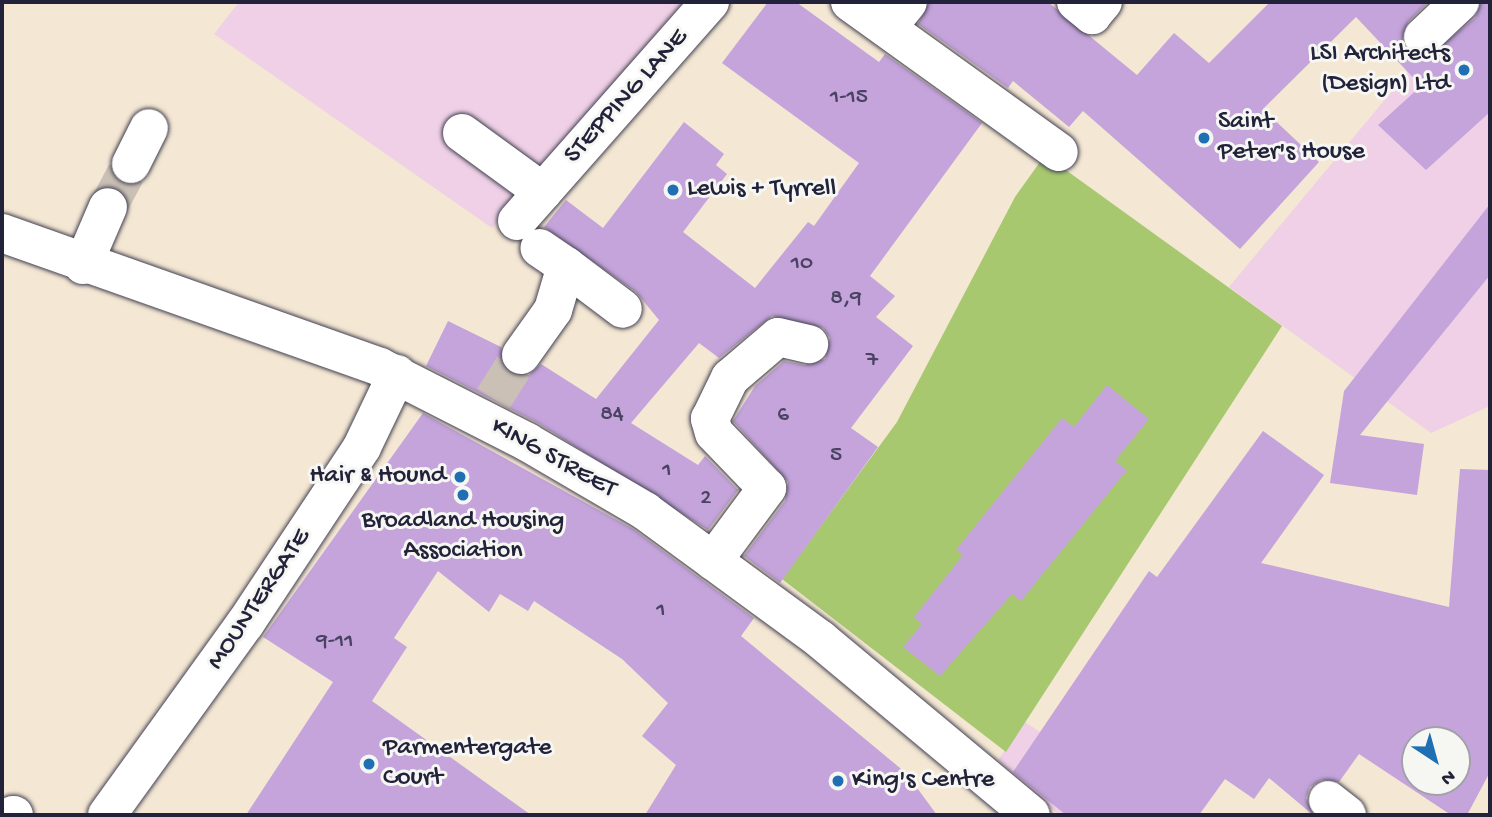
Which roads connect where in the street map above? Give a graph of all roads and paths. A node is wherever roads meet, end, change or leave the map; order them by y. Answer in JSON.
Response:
{"nodes":[{"id":1,"x":710,"y":2,"type":"edge"},
{"id":2,"x":850,"y":2,"type":"edge"},
{"id":3,"x":1076,"y":2,"type":"edge"},
{"id":4,"x":1102,"y":2,"type":"edge"},
{"id":5,"x":1460,"y":2,"type":"edge"},
{"id":6,"x":898,"y":15,"type":"edge"},
{"id":7,"x":1423,"y":37,"type":"dead end"},
{"id":8,"x":149,"y":128,"type":"dead end"},
{"id":9,"x":462,"y":133,"type":"dead end"},
{"id":10,"x":1059,"y":152,"type":"dead end"},
{"id":11,"x":131,"y":164,"type":"tunnel mouth"},
{"id":12,"x":543,"y":192,"type":"junction"},
{"id":13,"x":108,"y":207,"type":"tunnel mouth"},
{"id":14,"x":2,"y":233,"type":"edge"},
{"id":15,"x":541,"y":245,"type":"junction"},
{"id":16,"x":97,"y":271,"type":"junction"},
{"id":17,"x":623,"y":309,"type":"dead end"},
{"id":18,"x":809,"y":344,"type":"dead end"},
{"id":19,"x":522,"y":355,"type":"tunnel mouth"},
{"id":20,"x":397,"y":374,"type":"junction"},
{"id":21,"x":713,"y":561,"type":"junction"},
{"id":22,"x":107,"y":815,"type":"edge"},
{"id":23,"x":1031,"y":815,"type":"edge"}],
"edges":[{"from":1,"to":12,"type":"street","name":"STEPPING LANE"},
{"from":2,"to":6,"type":"street"},
{"from":3,"to":4,"type":"street"},
{"from":5,"to":7,"type":"street"},
{"from":6,"to":10,"type":"street"},
{"from":8,"to":11,"type":"street"},
{"from":9,"to":12,"type":"street"},
{"from":12,"to":15,"type":"street","name":"STEPPING LANE"},
{"from":13,"to":16,"type":"street"},
{"from":14,"to":16,"type":"street","name":"KING STREET"},
{"from":15,"to":17,"type":"street"},
{"from":15,"to":19,"type":"street"},
{"from":16,"to":20,"type":"street","name":"KING STREET"},
{"from":18,"to":21,"type":"street"},
{"from":20,"to":21,"type":"street","name":"KING STREET"},
{"from":20,"to":22,"type":"street","name":"MOUNTERGATE"},
{"from":21,"to":23,"type":"street","name":"KING STREET"}]}
